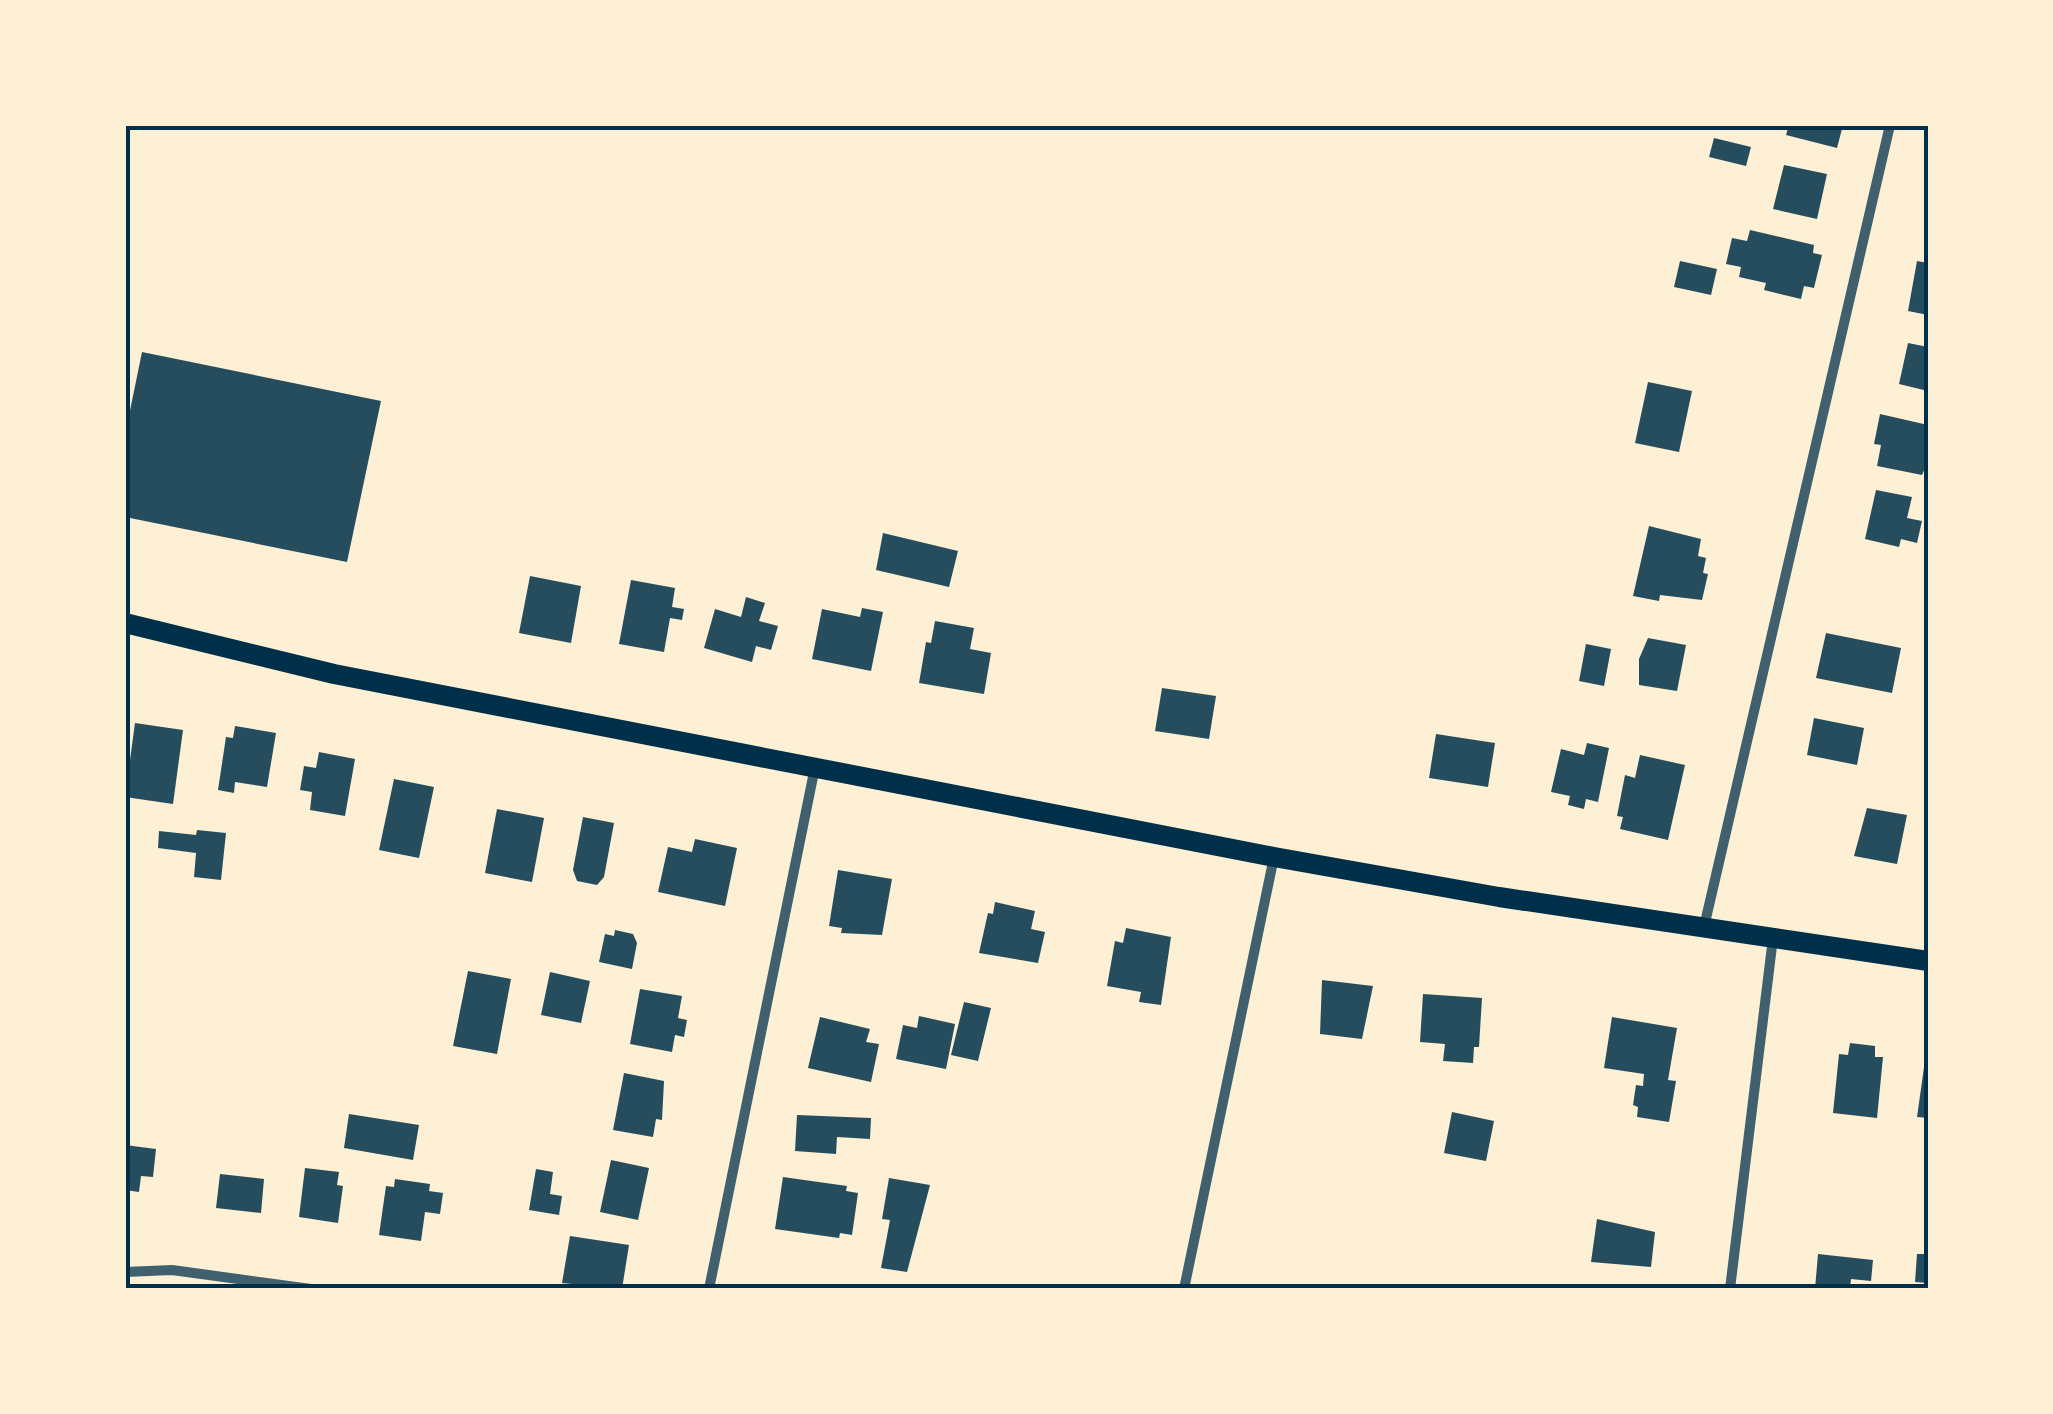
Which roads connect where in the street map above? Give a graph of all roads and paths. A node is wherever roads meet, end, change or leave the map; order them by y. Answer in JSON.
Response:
{"nodes":[{"id":1,"x":1890,"y":125,"type":"edge"},
{"id":2,"x":125,"y":624,"type":"edge"},
{"id":3,"x":815,"y":766,"type":"junction"},
{"id":4,"x":1274,"y":857,"type":"junction"},
{"id":5,"x":1704,"y":928,"type":"junction"},
{"id":6,"x":1772,"y":938,"type":"junction"},
{"id":7,"x":1928,"y":961,"type":"edge"},
{"id":8,"x":125,"y":1272,"type":"edge"},
{"id":9,"x":310,"y":1289,"type":"edge"},
{"id":10,"x":709,"y":1289,"type":"edge"},
{"id":11,"x":1184,"y":1289,"type":"edge"},
{"id":12,"x":1730,"y":1289,"type":"edge"}],
"edges":[{"from":1,"to":5,"type":"street"},
{"from":2,"to":3,"type":"main road"},
{"from":3,"to":4,"type":"main road"},
{"from":3,"to":10,"type":"street"},
{"from":4,"to":5,"type":"main road"},
{"from":4,"to":11,"type":"street"},
{"from":5,"to":6,"type":"main road"},
{"from":6,"to":7,"type":"main road"},
{"from":6,"to":12,"type":"street"},
{"from":8,"to":9,"type":"street"}]}
